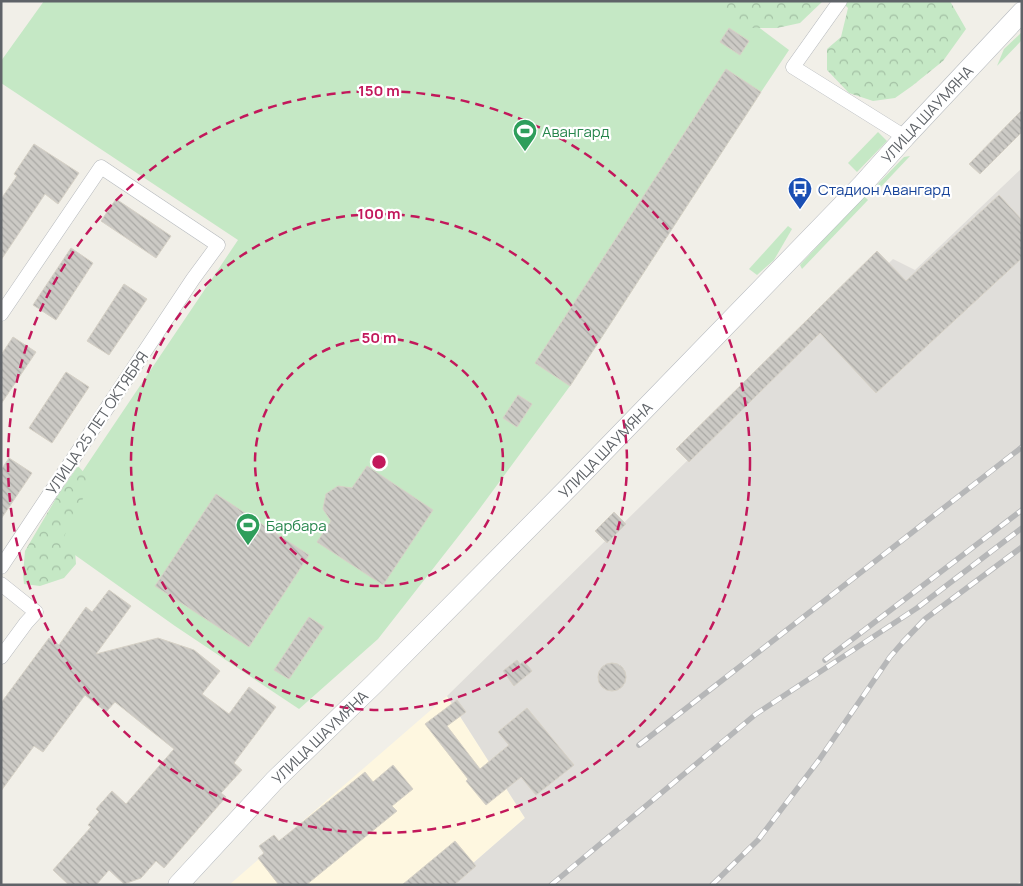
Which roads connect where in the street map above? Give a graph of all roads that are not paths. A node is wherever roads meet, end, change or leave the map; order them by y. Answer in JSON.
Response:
{"nodes":[{"id":1,"x":840,"y":1,"type":"edge"},
{"id":2,"x":1022,"y":12,"type":"edge"},
{"id":3,"x":905,"y":137,"type":"junction"},
{"id":4,"x":1,"y":314,"type":"edge"},
{"id":5,"x":1,"y":566,"type":"edge"},
{"id":6,"x":1,"y":584,"type":"edge"},
{"id":7,"x":1,"y":657,"type":"edge"},
{"id":8,"x":178,"y":884,"type":"edge"}],
"edges":[{"from":1,"to":3,"type":"street"},
{"from":2,"to":3,"type":"main road","name":"УЛИЦА ШАУМЯНА"},
{"from":3,"to":8,"type":"main road","name":"УЛИЦА ШАУМЯНА"},
{"from":4,"to":5,"type":"street","name":"УЛИЦА 25 ЛЕТ ОКТЯБРЯ"},
{"from":6,"to":7,"type":"street"}]}
